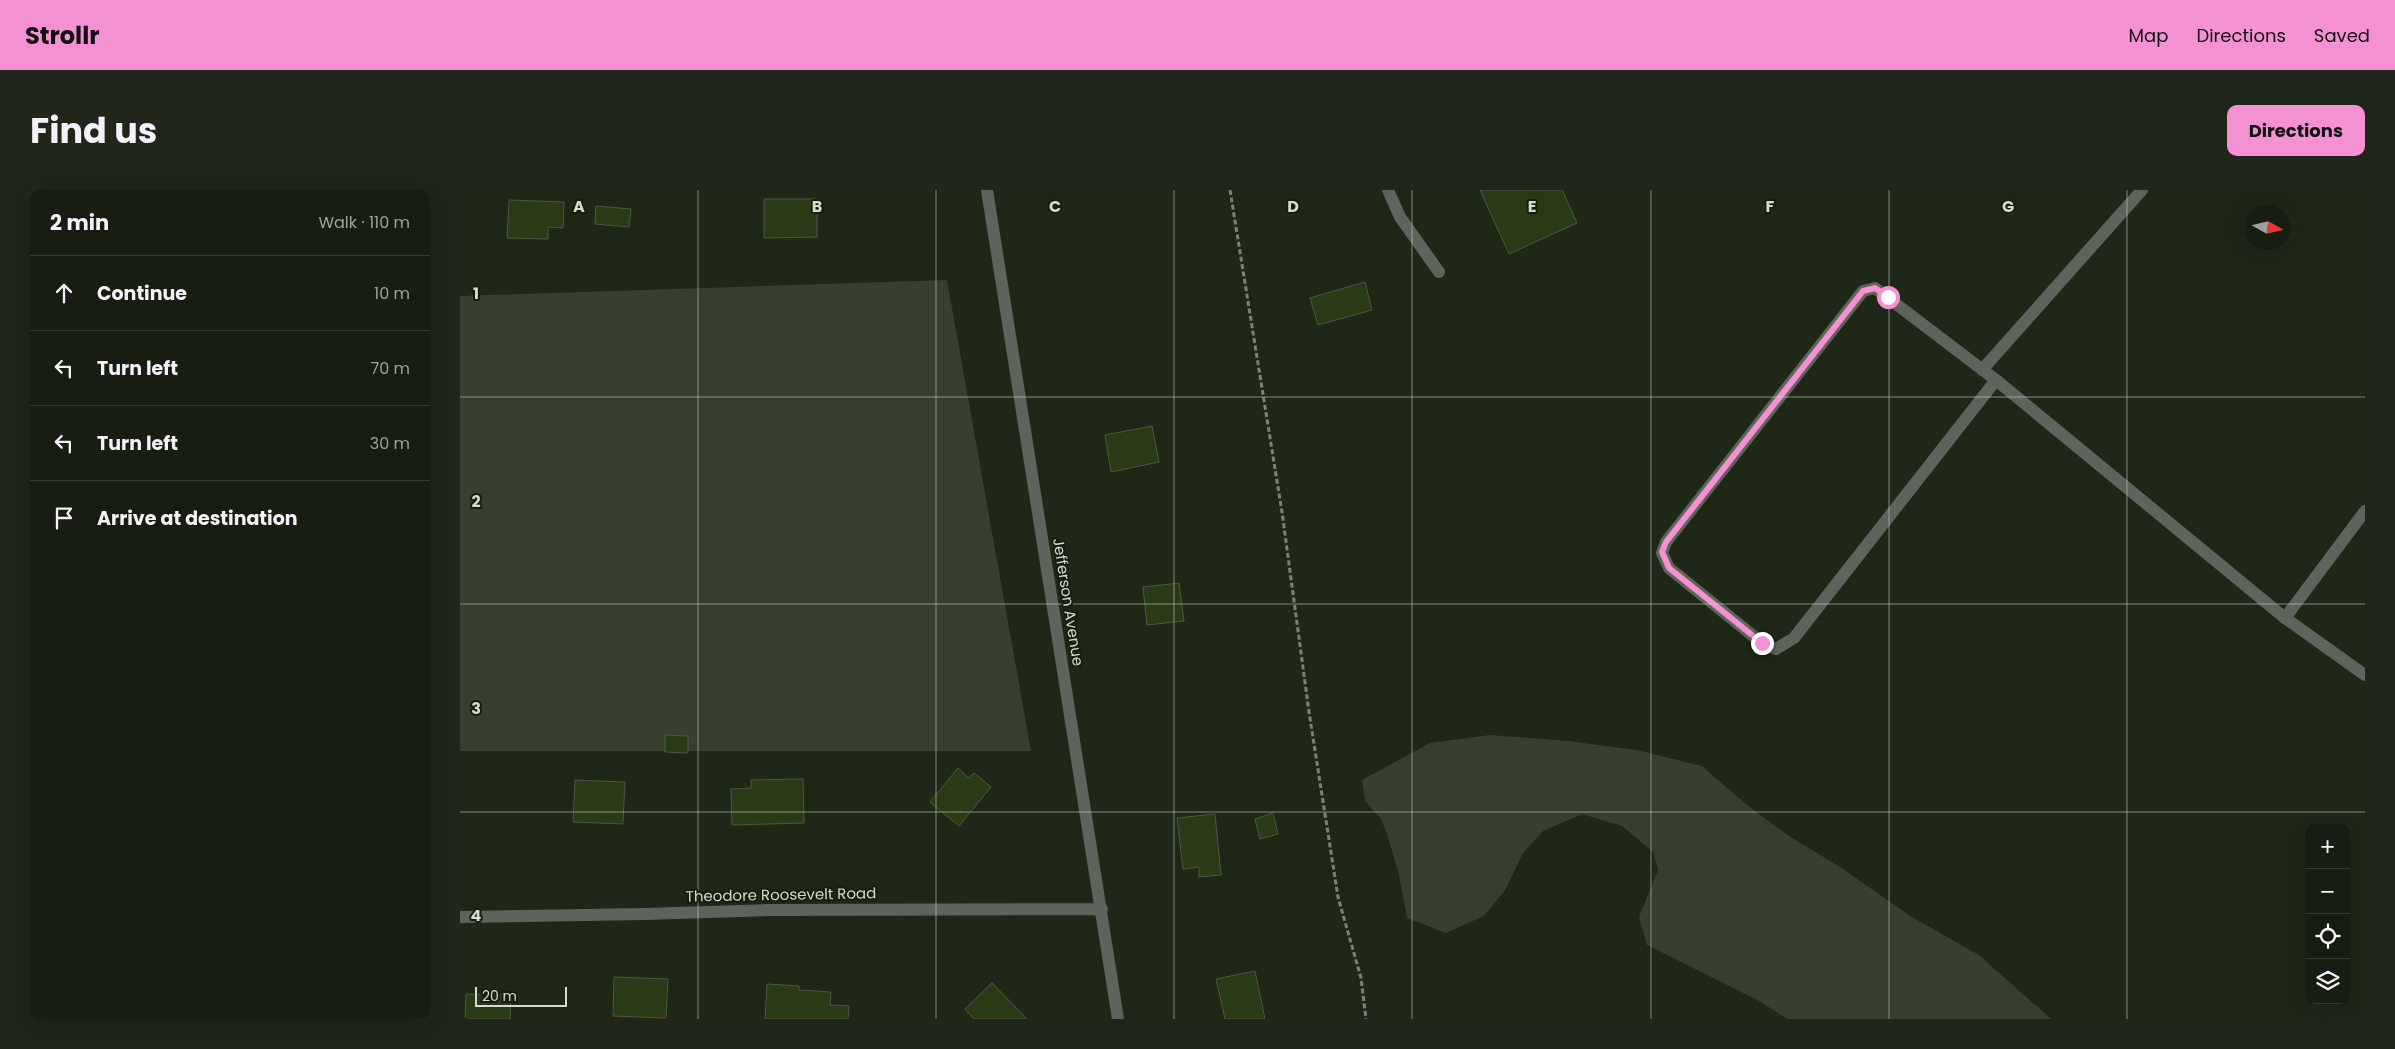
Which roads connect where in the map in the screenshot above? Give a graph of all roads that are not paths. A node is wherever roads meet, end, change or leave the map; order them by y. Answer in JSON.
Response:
{"nodes":[{"id":1,"x":987,"y":190,"type":"edge"},
{"id":2,"x":1388,"y":190,"type":"edge"},
{"id":3,"x":2142,"y":190,"type":"edge"},
{"id":4,"x":1439,"y":272,"type":"dead end"},
{"id":5,"x":1982,"y":370,"type":"junction"},
{"id":6,"x":1996,"y":380,"type":"junction"},
{"id":7,"x":2365,"y":511,"type":"edge"},
{"id":8,"x":2285,"y":618,"type":"junction"},
{"id":9,"x":2365,"y":675,"type":"edge"},
{"id":10,"x":1102,"y":909,"type":"junction"},
{"id":11,"x":460,"y":916,"type":"edge"},
{"id":12,"x":1118,"y":1019,"type":"edge"}],
"edges":[{"from":1,"to":10,"type":"street","name":"Jefferson Avenue"},
{"from":2,"to":4,"type":"street"},
{"from":3,"to":5,"type":"street"},
{"from":5,"to":6,"type":"street"},
{"from":5,"to":6,"type":"street"},
{"from":6,"to":8,"type":"street"},
{"from":7,"to":8,"type":"street"},
{"from":8,"to":9,"type":"street"},
{"from":10,"to":11,"type":"street","name":"Theodore Roosevelt Road"},
{"from":10,"to":12,"type":"street","name":"Jefferson Avenue"}]}
